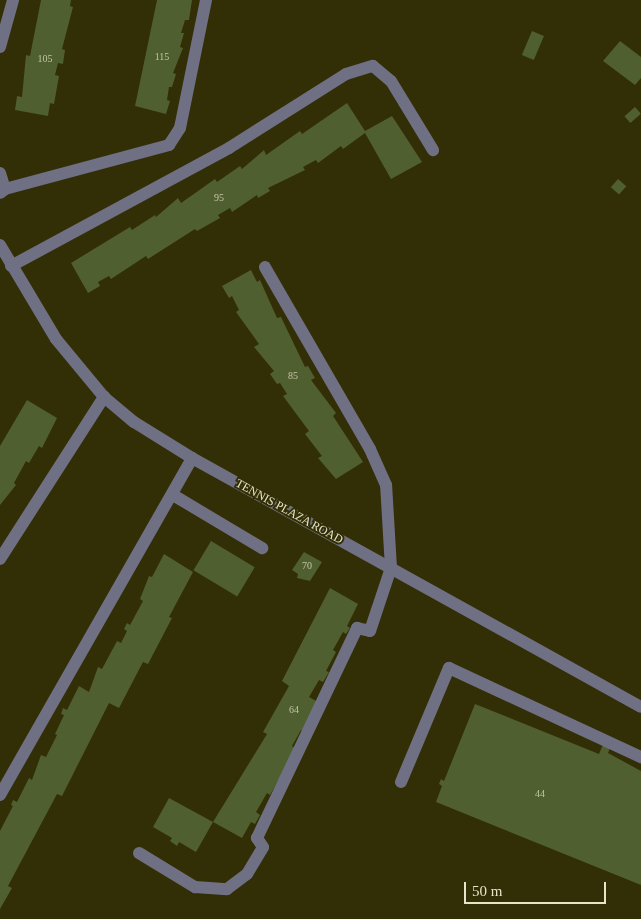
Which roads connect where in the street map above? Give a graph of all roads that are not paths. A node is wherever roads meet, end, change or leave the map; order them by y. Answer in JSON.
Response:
{"nodes":[{"id":1,"x":13,"y":0,"type":"edge"},
{"id":2,"x":206,"y":0,"type":"edge"},
{"id":3,"x":0,"y":47,"type":"edge"},
{"id":4,"x":433,"y":150,"type":"dead end"},
{"id":5,"x":0,"y":174,"type":"edge"},
{"id":6,"x":3,"y":191,"type":"edge"},
{"id":7,"x":0,"y":245,"type":"edge"},
{"id":8,"x":11,"y":266,"type":"junction"},
{"id":9,"x":265,"y":267,"type":"dead end"},
{"id":10,"x":104,"y":397,"type":"junction"},
{"id":11,"x":192,"y":458,"type":"junction"},
{"id":12,"x":173,"y":495,"type":"junction"},
{"id":13,"x":262,"y":548,"type":"dead end"},
{"id":14,"x":0,"y":559,"type":"edge"},
{"id":15,"x":391,"y":568,"type":"junction"},
{"id":16,"x":641,"y":707,"type":"edge"},
{"id":17,"x":641,"y":757,"type":"edge"},
{"id":18,"x":402,"y":782,"type":"dead end"},
{"id":19,"x":0,"y":796,"type":"edge"},
{"id":20,"x":139,"y":853,"type":"dead end"}],
"edges":[{"from":1,"to":3,"type":"street"},
{"from":2,"to":6,"type":"street"},
{"from":4,"to":8,"type":"street"},
{"from":5,"to":6,"type":"street"},
{"from":7,"to":8,"type":"street","name":"TENNIS PLAZA ROAD"},
{"from":8,"to":10,"type":"street","name":"TENNIS PLAZA ROAD"},
{"from":9,"to":15,"type":"street"},
{"from":10,"to":11,"type":"street","name":"TENNIS PLAZA ROAD"},
{"from":10,"to":14,"type":"street"},
{"from":11,"to":12,"type":"street"},
{"from":11,"to":15,"type":"street","name":"TENNIS PLAZA ROAD"},
{"from":12,"to":13,"type":"street"},
{"from":12,"to":19,"type":"street"},
{"from":15,"to":16,"type":"street","name":"TENNIS PLAZA ROAD"},
{"from":15,"to":20,"type":"street"},
{"from":17,"to":18,"type":"street"}]}
